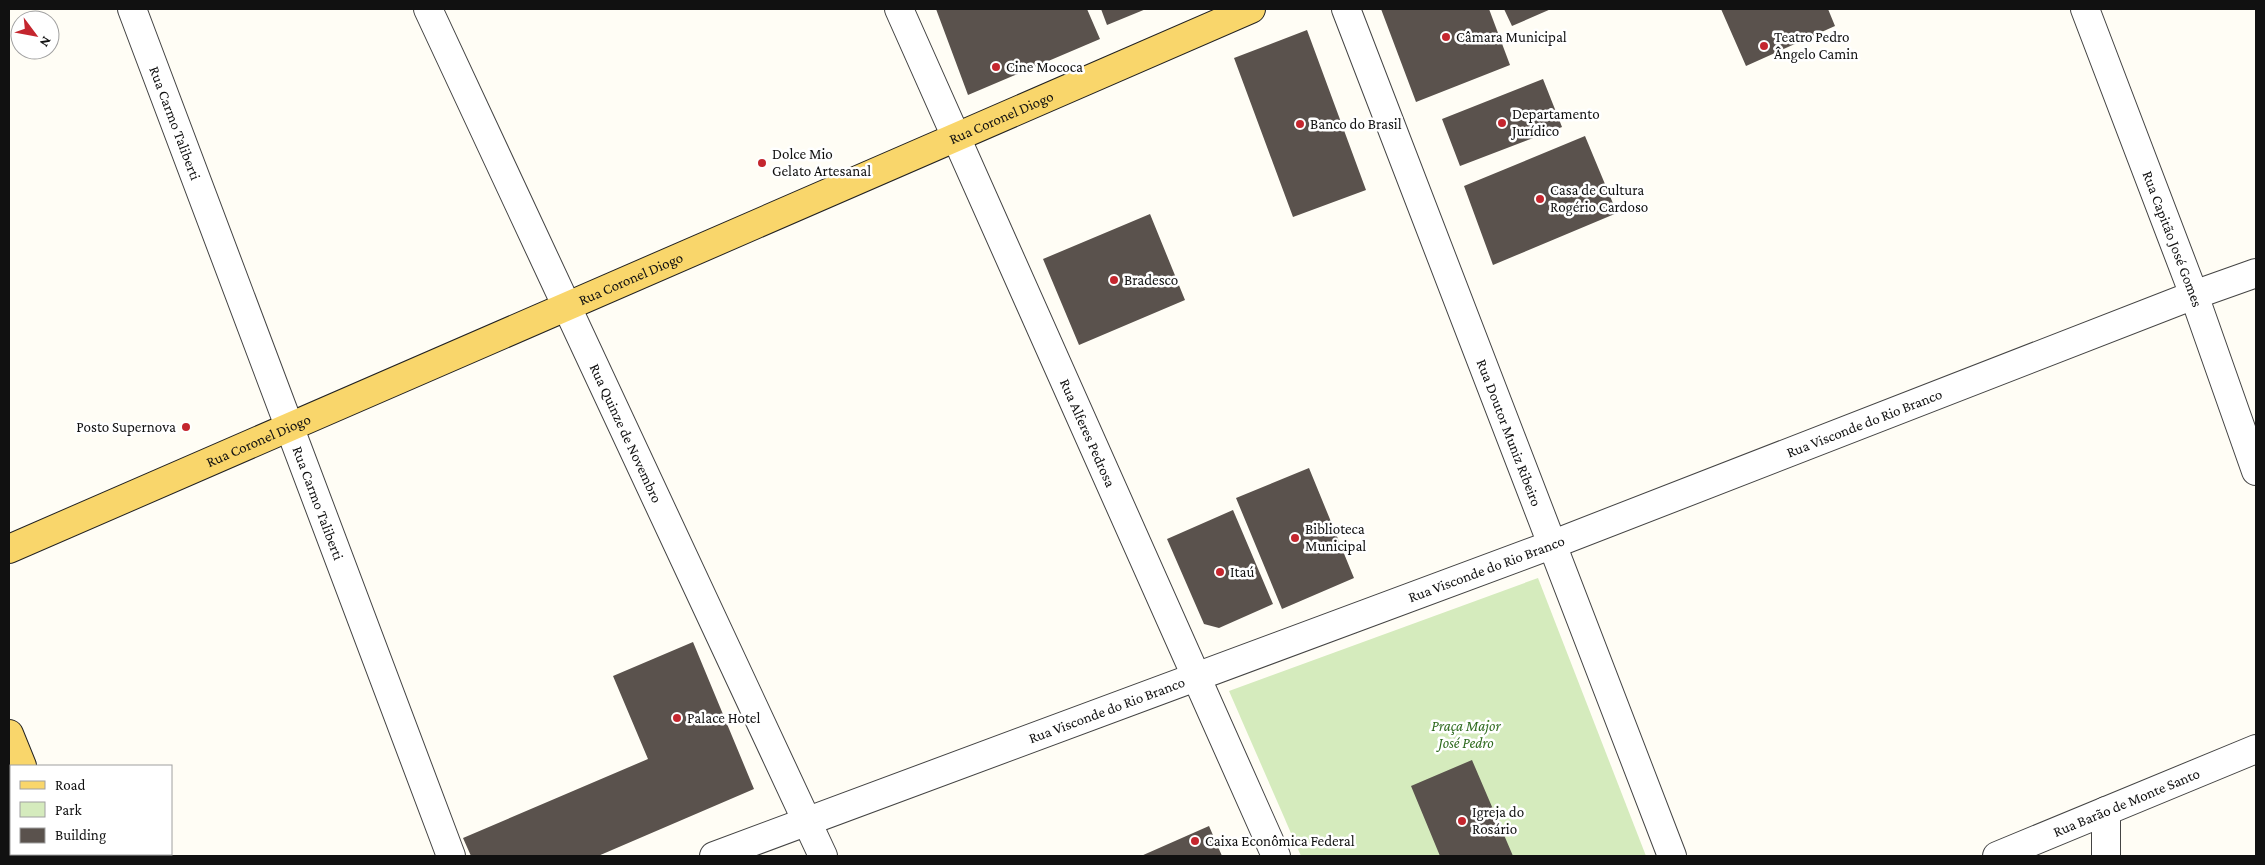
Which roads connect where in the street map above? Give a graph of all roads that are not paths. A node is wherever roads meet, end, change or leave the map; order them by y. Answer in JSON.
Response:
{"nodes":[{"id":1,"x":132,"y":9,"type":"edge"},
{"id":2,"x":428,"y":9,"type":"edge"},
{"id":3,"x":899,"y":9,"type":"edge"},
{"id":4,"x":1251,"y":9,"type":"edge"},
{"id":5,"x":1346,"y":9,"type":"edge"},
{"id":6,"x":2085,"y":9,"type":"edge"},
{"id":7,"x":956,"y":137,"type":"junction"},
{"id":8,"x":2256,"y":273,"type":"edge"},
{"id":9,"x":2194,"y":295,"type":"junction"},
{"id":10,"x":566,"y":307,"type":"junction"},
{"id":11,"x":289,"y":427,"type":"junction"},
{"id":12,"x":2256,"y":471,"type":"edge"},
{"id":13,"x":1551,"y":545,"type":"junction"},
{"id":14,"x":9,"y":549,"type":"edge"},
{"id":15,"x":1197,"y":676,"type":"junction"},
{"id":16,"x":9,"y":734,"type":"edge"},
{"id":17,"x":2256,"y":749,"type":"edge"},
{"id":18,"x":22,"y":765,"type":"edge"},
{"id":19,"x":2106,"y":811,"type":"junction"},
{"id":20,"x":807,"y":822,"type":"junction"},
{"id":21,"x":451,"y":856,"type":"edge"},
{"id":22,"x":714,"y":856,"type":"edge"},
{"id":23,"x":823,"y":856,"type":"edge"},
{"id":24,"x":1276,"y":856,"type":"edge"},
{"id":25,"x":1672,"y":856,"type":"edge"},
{"id":26,"x":1998,"y":856,"type":"edge"},
{"id":27,"x":2106,"y":856,"type":"edge"}],
"edges":[{"from":1,"to":11,"type":"street","name":"Rua Carmo Taliberti"},
{"from":2,"to":10,"type":"street","name":"Rua Quinze de Novembro"},
{"from":3,"to":7,"type":"street","name":"Rua Alferes Pedrosa"},
{"from":4,"to":7,"type":"main road","name":"Rua Coronel Diogo"},
{"from":5,"to":13,"type":"street","name":"Rua Doutor Muniz Ribeiro"},
{"from":6,"to":9,"type":"street","name":"Rua Capitão José Gomes"},
{"from":7,"to":10,"type":"main road","name":"Rua Coronel Diogo"},
{"from":7,"to":15,"type":"street","name":"Rua Alferes Pedrosa"},
{"from":8,"to":9,"type":"street","name":"Rua Visconde do Rio Branco"},
{"from":9,"to":12,"type":"street","name":"Rua Capitão José Gomes"},
{"from":9,"to":13,"type":"street","name":"Rua Visconde do Rio Branco"},
{"from":10,"to":11,"type":"main road","name":"Rua Coronel Diogo"},
{"from":10,"to":20,"type":"street","name":"Rua Quinze de Novembro"},
{"from":11,"to":14,"type":"main road","name":"Rua Coronel Diogo"},
{"from":11,"to":21,"type":"street","name":"Rua Carmo Taliberti"},
{"from":13,"to":15,"type":"street","name":"Rua Visconde do Rio Branco"},
{"from":13,"to":25,"type":"street","name":"Rua Doutor Muniz Ribeiro"},
{"from":15,"to":20,"type":"street","name":"Rua Visconde do Rio Branco"},
{"from":15,"to":24,"type":"street","name":"Rua Alferes Pedrosa"},
{"from":16,"to":18,"type":"main road"},
{"from":17,"to":19,"type":"street","name":"Rua Barão de Monte Santo"},
{"from":19,"to":26,"type":"street","name":"Rua Barão de Monte Santo"},
{"from":19,"to":27,"type":"street"},
{"from":20,"to":22,"type":"street","name":"Rua Visconde do Rio Branco"},
{"from":20,"to":23,"type":"street","name":"Rua Quinze de Novembro"}]}
